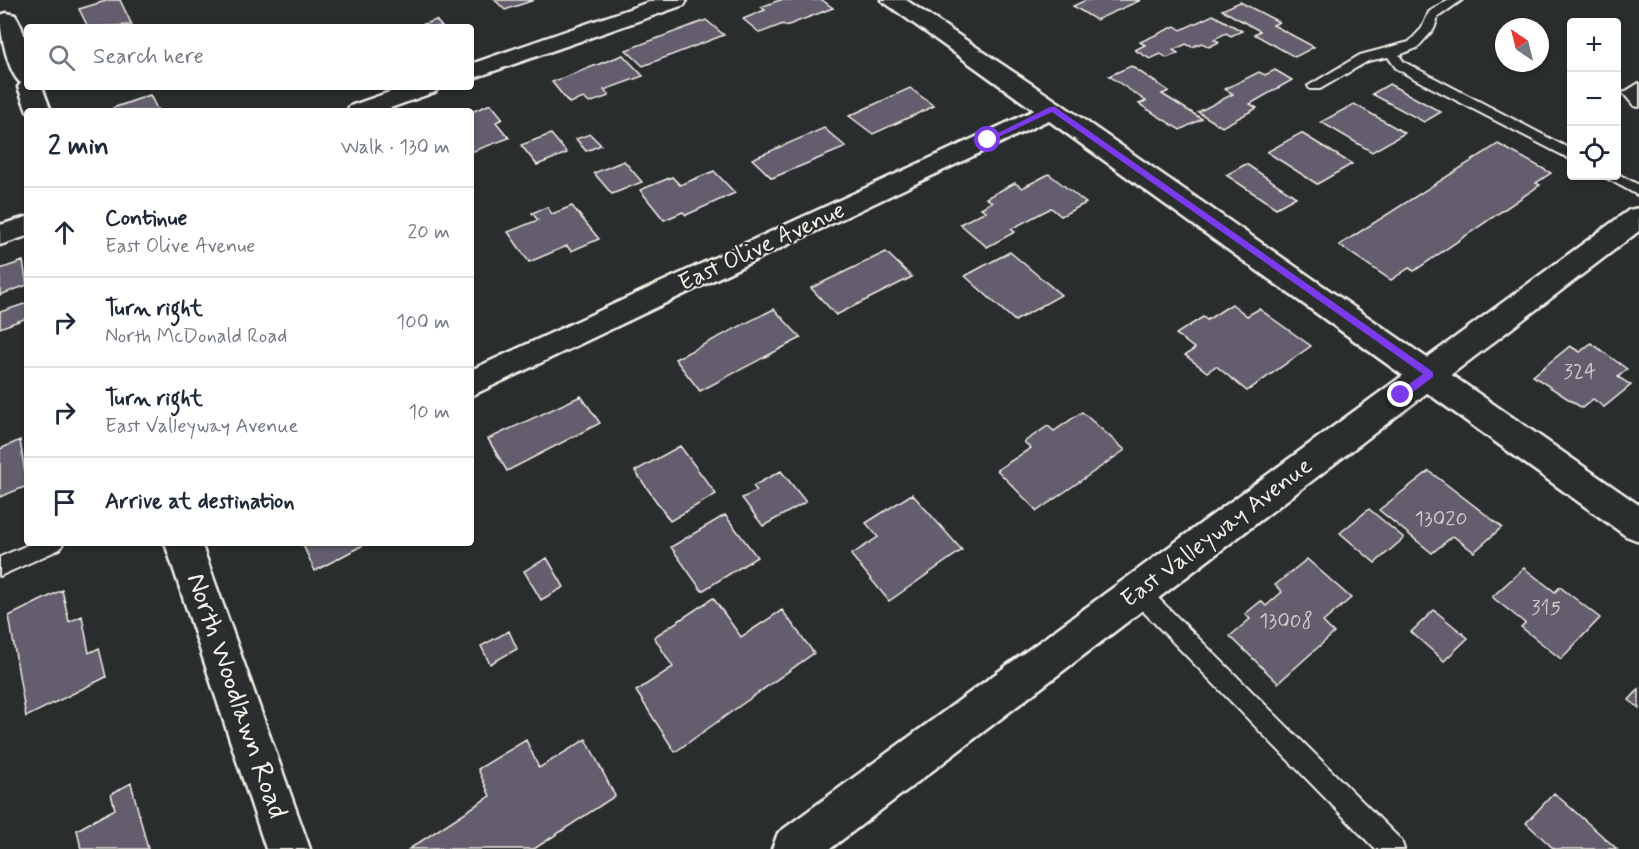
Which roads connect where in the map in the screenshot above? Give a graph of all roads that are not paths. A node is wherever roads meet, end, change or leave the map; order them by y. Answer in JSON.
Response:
{"nodes":[{"id":1,"x":676,"y":0,"type":"edge"},
{"id":2,"x":892,"y":0,"type":"edge"},
{"id":3,"x":1456,"y":0,"type":"edge"},
{"id":4,"x":6,"y":20,"type":"dead end"},
{"id":5,"x":1391,"y":53,"type":"junction"},
{"id":6,"x":24,"y":69,"type":"edge"},
{"id":7,"x":474,"y":71,"type":"edge"},
{"id":8,"x":1315,"y":86,"type":"dead end"},
{"id":9,"x":1639,"y":87,"type":"edge"},
{"id":10,"x":31,"y":90,"type":"edge"},
{"id":11,"x":418,"y":90,"type":"edge"},
{"id":12,"x":1639,"y":103,"type":"edge"},
{"id":13,"x":38,"y":108,"type":"edge"},
{"id":14,"x":367,"y":108,"type":"edge"},
{"id":15,"x":1052,"y":109,"type":"junction"},
{"id":16,"x":1567,"y":153,"type":"edge"},
{"id":17,"x":1618,"y":180,"type":"edge"},
{"id":18,"x":1639,"y":191,"type":"edge"},
{"id":19,"x":1639,"y":217,"type":"edge"},
{"id":20,"x":24,"y":227,"type":"edge"},
{"id":21,"x":0,"y":236,"type":"edge"},
{"id":22,"x":1430,"y":374,"type":"junction"},
{"id":23,"x":474,"y":383,"type":"edge"},
{"id":24,"x":1639,"y":525,"type":"edge"},
{"id":25,"x":46,"y":546,"type":"edge"},
{"id":26,"x":184,"y":546,"type":"edge"},
{"id":27,"x":0,"y":567,"type":"edge"},
{"id":28,"x":1138,"y":592,"type":"junction"},
{"id":29,"x":288,"y":849,"type":"edge"},
{"id":30,"x":794,"y":849,"type":"edge"},
{"id":31,"x":1392,"y":849,"type":"edge"}],
"edges":[{"from":1,"to":7,"type":"street"},
{"from":2,"to":15,"type":"street"},
{"from":3,"to":5,"type":"lane"},
{"from":4,"to":6,"type":"street"},
{"from":5,"to":8,"type":"lane"},
{"from":5,"to":16,"type":"lane"},
{"from":9,"to":12,"type":"lane"},
{"from":10,"to":13,"type":"street"},
{"from":11,"to":14,"type":"street"},
{"from":15,"to":22,"type":"street"},
{"from":15,"to":23,"type":"street","name":"East Olive Avenue"},
{"from":17,"to":18,"type":"lane"},
{"from":19,"to":22,"type":"street","name":"East Valleyway Avenue"},
{"from":20,"to":21,"type":"street"},
{"from":22,"to":24,"type":"street"},
{"from":22,"to":28,"type":"street","name":"East Valleyway Avenue"},
{"from":25,"to":27,"type":"lane"},
{"from":26,"to":29,"type":"street","name":"North Woodlawn Road"},
{"from":28,"to":30,"type":"street","name":"East Valleyway Avenue"},
{"from":28,"to":31,"type":"lane"}]}
